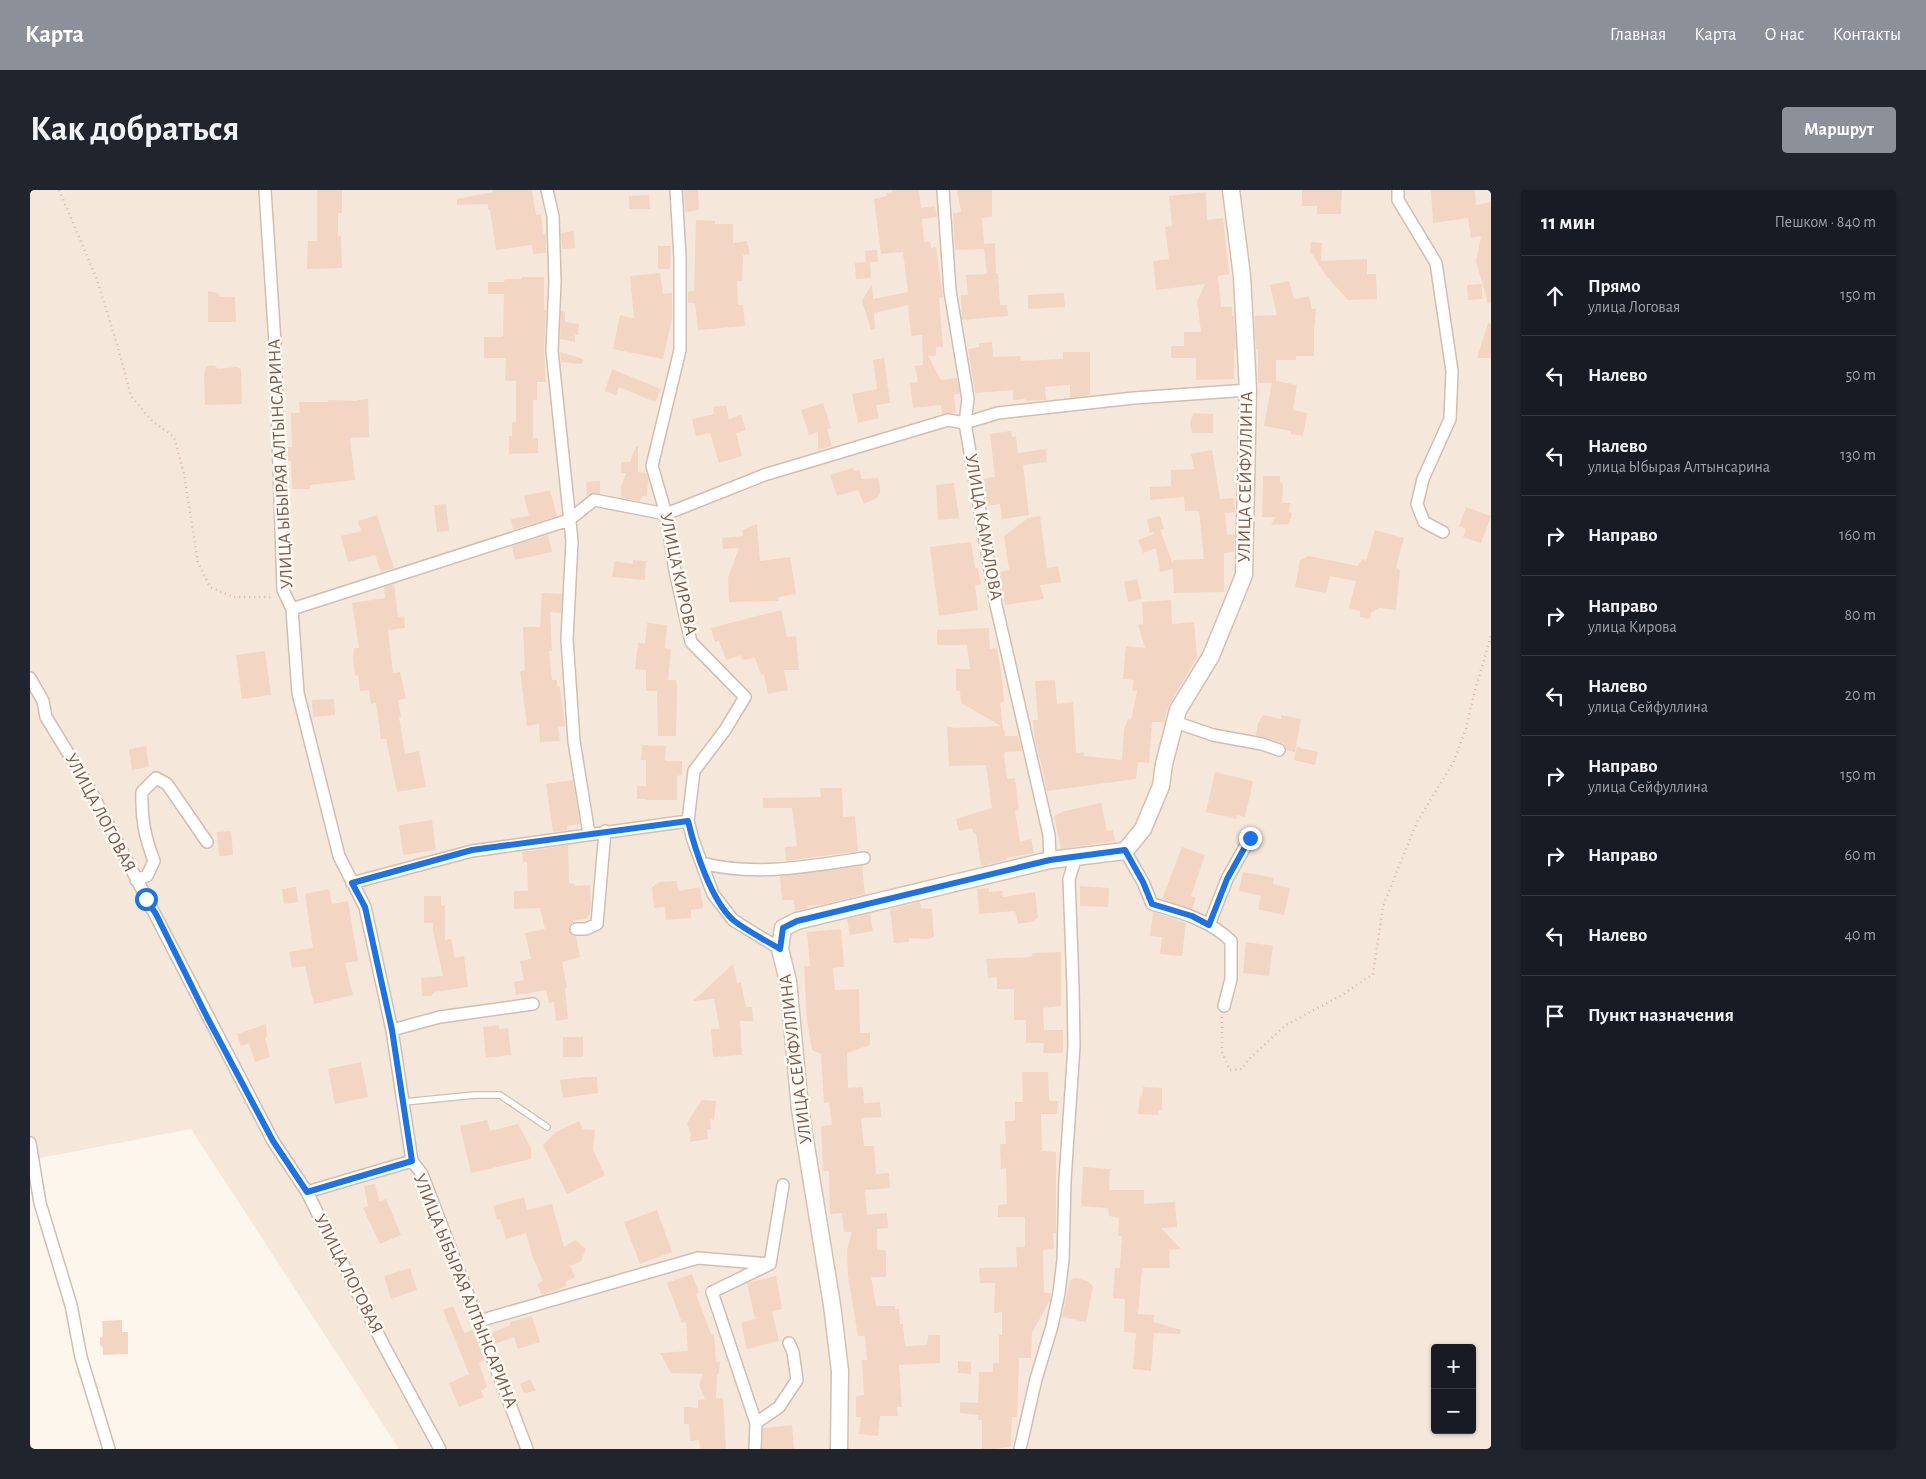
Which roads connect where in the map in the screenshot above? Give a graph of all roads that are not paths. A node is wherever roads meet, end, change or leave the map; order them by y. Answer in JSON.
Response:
{"nodes":[{"id":1,"x":265,"y":190,"type":"edge"},
{"id":2,"x":547,"y":190,"type":"edge"},
{"id":3,"x":676,"y":190,"type":"edge"},
{"id":4,"x":943,"y":190,"type":"edge"},
{"id":5,"x":1231,"y":190,"type":"edge"},
{"id":6,"x":1398,"y":190,"type":"edge"},
{"id":7,"x":1248,"y":390,"type":"junction"},
{"id":8,"x":965,"y":423,"type":"junction"},
{"id":9,"x":666,"y":514,"type":"junction"},
{"id":10,"x":569,"y":520,"type":"junction"},
{"id":11,"x":1443,"y":532,"type":"dead end"},
{"id":12,"x":292,"y":609,"type":"junction"},
{"id":13,"x":30,"y":678,"type":"edge"},
{"id":14,"x":1175,"y":722,"type":"junction"},
{"id":15,"x":1279,"y":750,"type":"dead end"},
{"id":16,"x":688,"y":821,"type":"junction"},
{"id":17,"x":605,"y":832,"type":"junction"},
{"id":18,"x":589,"y":834,"type":"junction"},
{"id":19,"x":1250,"y":838,"type":"dead end"},
{"id":20,"x":207,"y":842,"type":"dead end"},
{"id":21,"x":1125,"y":850,"type":"junction"},
{"id":22,"x":1076,"y":857,"type":"junction"},
{"id":23,"x":864,"y":858,"type":"dead end"},
{"id":24,"x":1050,"y":860,"type":"junction"},
{"id":25,"x":702,"y":863,"type":"junction"},
{"id":26,"x":136,"y":880,"type":"junction"},
{"id":27,"x":352,"y":883,"type":"junction"},
{"id":28,"x":1209,"y":925,"type":"junction"},
{"id":29,"x":576,"y":929,"type":"dead end"},
{"id":30,"x":780,"y":949,"type":"junction"},
{"id":31,"x":533,"y":1004,"type":"dead end"},
{"id":32,"x":1224,"y":1006,"type":"road end"},
{"id":33,"x":392,"y":1030,"type":"junction"},
{"id":34,"x":404,"y":1102,"type":"junction"},
{"id":35,"x":547,"y":1127,"type":"dead end"},
{"id":36,"x":30,"y":1143,"type":"edge"},
{"id":37,"x":412,"y":1161,"type":"junction"},
{"id":38,"x":783,"y":1185,"type":"dead end"},
{"id":39,"x":307,"y":1192,"type":"junction"},
{"id":40,"x":770,"y":1264,"type":"junction"},
{"id":41,"x":479,"y":1321,"type":"junction"},
{"id":42,"x":789,"y":1343,"type":"dead end"},
{"id":43,"x":756,"y":1423,"type":"junction"},
{"id":44,"x":110,"y":1449,"type":"edge"},
{"id":45,"x":440,"y":1449,"type":"edge"},
{"id":46,"x":527,"y":1449,"type":"edge"},
{"id":47,"x":755,"y":1449,"type":"edge"},
{"id":48,"x":839,"y":1449,"type":"edge"},
{"id":49,"x":1020,"y":1449,"type":"edge"}],
"edges":[{"from":1,"to":12,"type":"street","name":"УЛИЦА ЫБЫРАЯ АЛТЫНСАРИНА"},
{"from":2,"to":10,"type":"street"},
{"from":3,"to":9,"type":"street","name":"УЛИЦА КИРОВА"},
{"from":4,"to":8,"type":"street","name":"УЛИЦА КАМАЛОВА"},
{"from":5,"to":7,"type":"street","name":"УЛИЦА СЕЙФУЛЛИНА"},
{"from":6,"to":11,"type":"street"},
{"from":7,"to":8,"type":"street"},
{"from":7,"to":14,"type":"street","name":"УЛИЦА СЕЙФУЛЛИНА"},
{"from":8,"to":9,"type":"street"},
{"from":8,"to":24,"type":"street","name":"УЛИЦА КАМАЛОВА"},
{"from":9,"to":10,"type":"street"},
{"from":9,"to":16,"type":"street","name":"УЛИЦА КИРОВА"},
{"from":10,"to":12,"type":"street"},
{"from":10,"to":18,"type":"street"},
{"from":12,"to":27,"type":"street","name":"УЛИЦА ЫБЫРАЯ АЛТЫНСАРИНА"},
{"from":13,"to":26,"type":"street","name":"УЛИЦА ЛОГОВАЯ"},
{"from":14,"to":15,"type":"street"},
{"from":14,"to":21,"type":"street","name":"УЛИЦА СЕЙФУЛЛИНА"},
{"from":16,"to":17,"type":"street"},
{"from":16,"to":25,"type":"street","name":"УЛИЦА КИРОВА"},
{"from":17,"to":18,"type":"street"},
{"from":17,"to":29,"type":"street"},
{"from":18,"to":27,"type":"street"},
{"from":19,"to":28,"type":"street"},
{"from":20,"to":26,"type":"street"},
{"from":21,"to":22,"type":"street","name":"УЛИЦА СЕЙФУЛЛИНА"},
{"from":21,"to":28,"type":"street"},
{"from":22,"to":24,"type":"street","name":"УЛИЦА СЕЙФУЛЛИНА"},
{"from":22,"to":49,"type":"street"},
{"from":23,"to":25,"type":"street"},
{"from":24,"to":30,"type":"street","name":"УЛИЦА СЕЙФУЛЛИНА"},
{"from":25,"to":30,"type":"street","name":"УЛИЦА КИРОВА"},
{"from":26,"to":39,"type":"street","name":"УЛИЦА ЛОГОВАЯ"},
{"from":27,"to":33,"type":"street","name":"УЛИЦА ЫБЫРАЯ АЛТЫНСАРИНА"},
{"from":28,"to":32,"type":"street"},
{"from":30,"to":48,"type":"street","name":"УЛИЦА СЕЙФУЛЛИНА"},
{"from":31,"to":33,"type":"street"},
{"from":33,"to":34,"type":"street","name":"УЛИЦА ЫБЫРАЯ АЛТЫНСАРИНА"},
{"from":34,"to":35,"type":"lane"},
{"from":34,"to":37,"type":"street","name":"УЛИЦА ЫБЫРАЯ АЛТЫНСАРИНА"},
{"from":36,"to":44,"type":"street"},
{"from":37,"to":39,"type":"street"},
{"from":37,"to":41,"type":"street","name":"УЛИЦА ЫБЫРАЯ АЛТЫНСАРИНА"},
{"from":38,"to":40,"type":"street"},
{"from":39,"to":45,"type":"street","name":"УЛИЦА ЛОГОВАЯ"},
{"from":40,"to":41,"type":"street"},
{"from":40,"to":43,"type":"street"},
{"from":41,"to":46,"type":"street","name":"УЛИЦА ЫБЫРАЯ АЛТЫНСАРИНА"},
{"from":42,"to":43,"type":"street"},
{"from":43,"to":47,"type":"street"}]}
